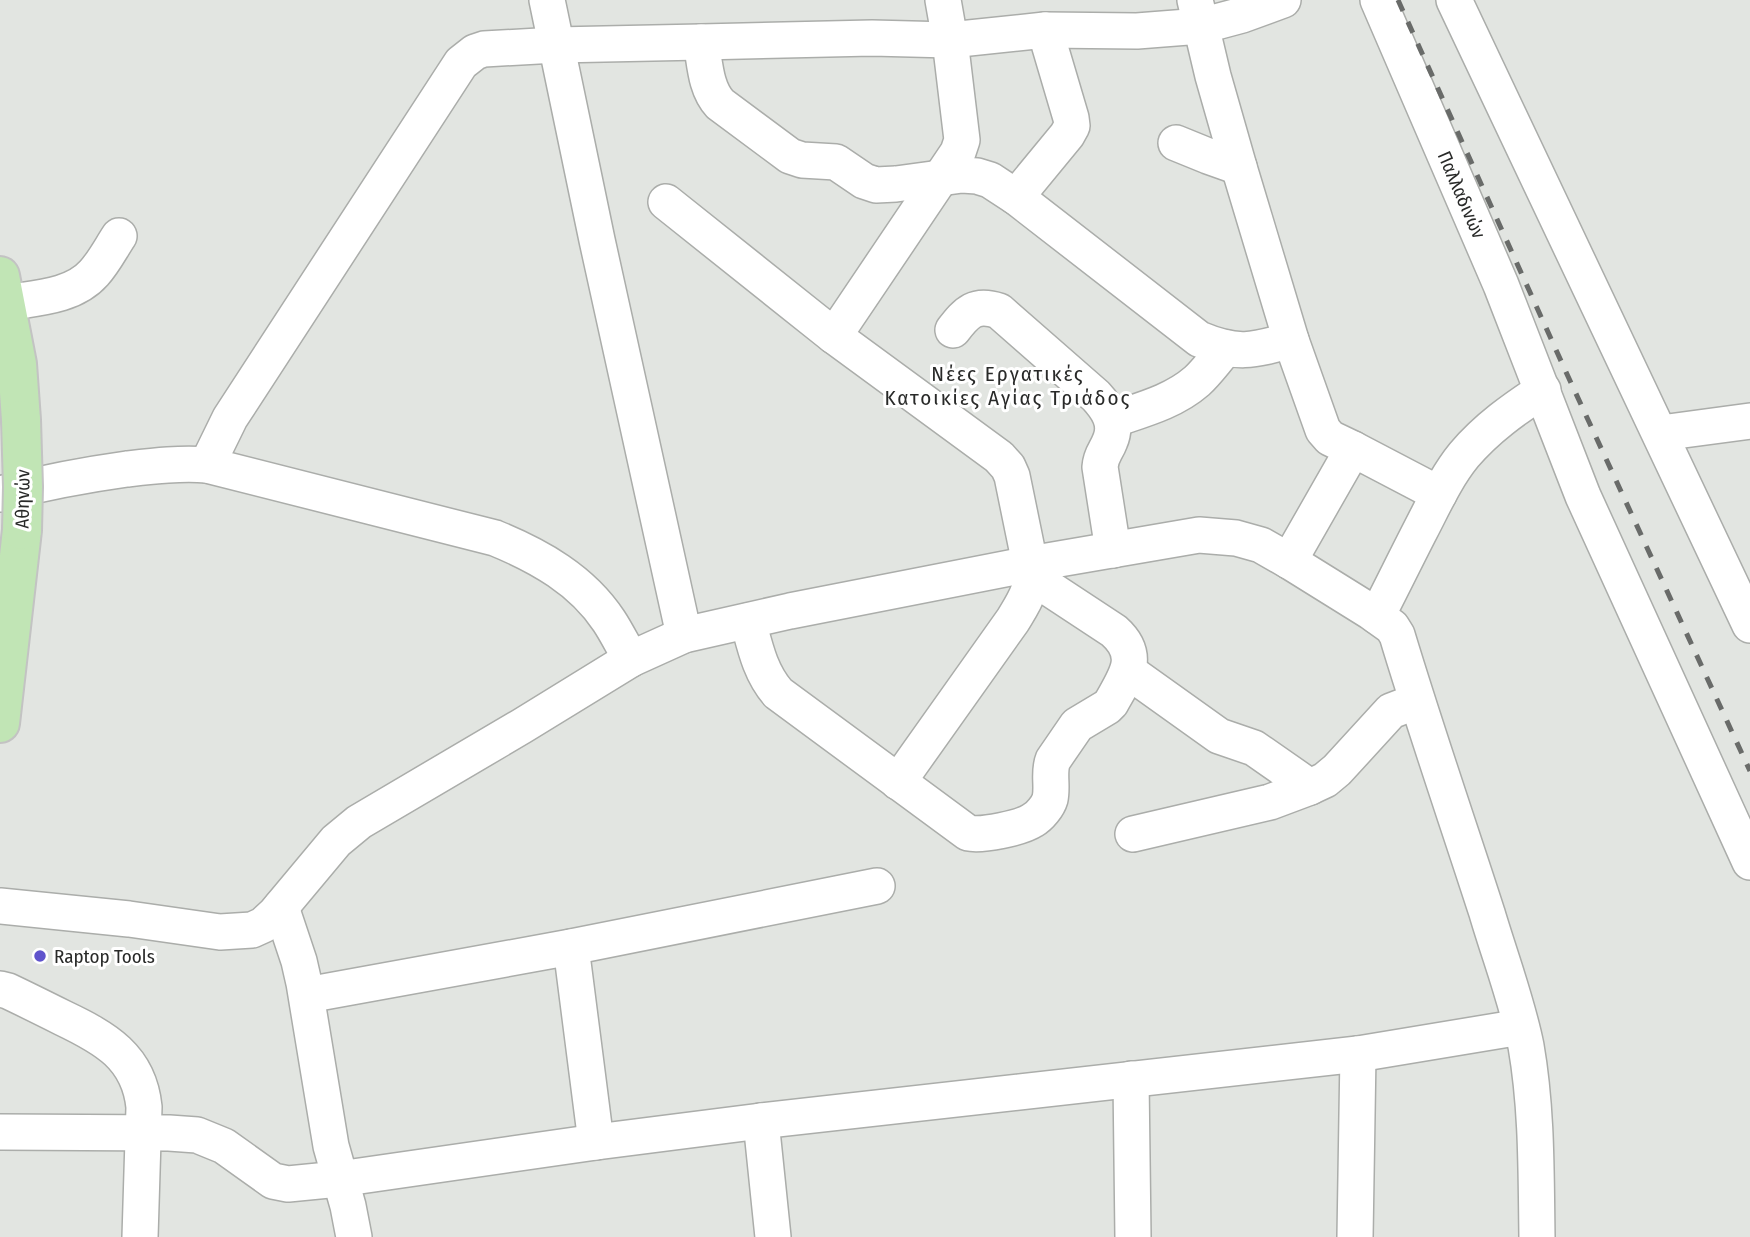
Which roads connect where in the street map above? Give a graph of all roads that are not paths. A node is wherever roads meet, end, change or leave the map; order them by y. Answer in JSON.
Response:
{"nodes":[{"id":1,"x":547,"y":0,"type":"edge"},
{"id":2,"x":943,"y":0,"type":"edge"},
{"id":3,"x":1283,"y":0,"type":"edge"},
{"id":4,"x":1378,"y":0,"type":"edge"},
{"id":5,"x":1454,"y":0,"type":"edge"},
{"id":6,"x":1198,"y":13,"type":"edge"},
{"id":7,"x":1045,"y":30,"type":"junction"},
{"id":8,"x":950,"y":40,"type":"junction"},
{"id":9,"x":701,"y":42,"type":"junction"},
{"id":10,"x":556,"y":45,"type":"junction"},
{"id":11,"x":1176,"y":143,"type":"dead end"},
{"id":12,"x":1239,"y":167,"type":"junction"},
{"id":13,"x":940,"y":178,"type":"junction"},
{"id":14,"x":1016,"y":197,"type":"junction"},
{"id":15,"x":666,"y":202,"type":"dead end"},
{"id":16,"x":119,"y":236,"type":"dead end"},
{"id":17,"x":3,"y":289,"type":"edge"},
{"id":18,"x":953,"y":330,"type":"dead end"},
{"id":19,"x":834,"y":336,"type":"junction"},
{"id":20,"x":1291,"y":340,"type":"junction"},
{"id":21,"x":1226,"y":348,"type":"junction"},
{"id":22,"x":1543,"y":390,"type":"junction"},
{"id":23,"x":1112,"y":420,"type":"junction"},
{"id":24,"x":1750,"y":421,"type":"edge"},
{"id":25,"x":1661,"y":433,"type":"junction"},
{"id":26,"x":1353,"y":449,"type":"junction"},
{"id":27,"x":208,"y":466,"type":"junction"},
{"id":28,"x":0,"y":494,"type":"edge"},
{"id":29,"x":1439,"y":494,"type":"junction"},
{"id":30,"x":1113,"y":550,"type":"junction"},
{"id":31,"x":1289,"y":561,"type":"junction"},
{"id":32,"x":1031,"y":571,"type":"junction"},
{"id":33,"x":1377,"y":616,"type":"junction"},
{"id":34,"x":748,"y":621,"type":"junction"},
{"id":35,"x":1750,"y":625,"type":"edge"},
{"id":36,"x":684,"y":635,"type":"junction"},
{"id":37,"x":631,"y":659,"type":"junction"},
{"id":38,"x":1128,"y":671,"type":"junction"},
{"id":39,"x":1417,"y":701,"type":"junction"},
{"id":40,"x":0,"y":723,"type":"edge"},
{"id":41,"x":898,"y":782,"type":"junction"},
{"id":42,"x":1310,"y":787,"type":"junction"},
{"id":43,"x":1133,"y":834,"type":"dead end"},
{"id":44,"x":1750,"y":862,"type":"edge"},
{"id":45,"x":877,"y":886,"type":"dead end"},
{"id":46,"x":0,"y":906,"type":"edge"},
{"id":47,"x":281,"y":907,"type":"junction"},
{"id":48,"x":571,"y":947,"type":"junction"},
{"id":49,"x":0,"y":989,"type":"edge"},
{"id":50,"x":307,"y":995,"type":"junction"},
{"id":51,"x":1521,"y":1027,"type":"junction"},
{"id":52,"x":1358,"y":1054,"type":"junction"},
{"id":53,"x":1131,"y":1079,"type":"junction"},
{"id":54,"x":761,"y":1121,"type":"junction"},
{"id":55,"x":0,"y":1132,"type":"edge"},
{"id":56,"x":144,"y":1133,"type":"junction"},
{"id":57,"x":596,"y":1142,"type":"junction"},
{"id":58,"x":339,"y":1179,"type":"junction"},
{"id":59,"x":140,"y":1237,"type":"edge"},
{"id":60,"x":354,"y":1237,"type":"edge"},
{"id":61,"x":773,"y":1237,"type":"edge"},
{"id":62,"x":1133,"y":1237,"type":"edge"},
{"id":63,"x":1355,"y":1237,"type":"edge"},
{"id":64,"x":1537,"y":1237,"type":"edge"}],
"edges":[{"from":1,"to":10,"type":"street"},
{"from":2,"to":8,"type":"street"},
{"from":3,"to":6,"type":"street"},
{"from":4,"to":22,"type":"street","name":"Παλλαδινών"},
{"from":5,"to":25,"type":"street"},
{"from":6,"to":7,"type":"street"},
{"from":6,"to":12,"type":"street"},
{"from":7,"to":8,"type":"street"},
{"from":7,"to":14,"type":"street"},
{"from":8,"to":9,"type":"street"},
{"from":8,"to":13,"type":"street"},
{"from":9,"to":10,"type":"street"},
{"from":9,"to":13,"type":"street"},
{"from":10,"to":27,"type":"street"},
{"from":10,"to":36,"type":"street"},
{"from":11,"to":12,"type":"street"},
{"from":12,"to":20,"type":"street"},
{"from":13,"to":14,"type":"street"},
{"from":13,"to":19,"type":"street"},
{"from":14,"to":21,"type":"street"},
{"from":15,"to":19,"type":"street"},
{"from":16,"to":17,"type":"street"},
{"from":17,"to":40,"type":"main road","name":"Αθηνών","bridge":true},
{"from":18,"to":23,"type":"street"},
{"from":19,"to":32,"type":"street"},
{"from":20,"to":21,"type":"street"},
{"from":20,"to":26,"type":"street"},
{"from":21,"to":23,"type":"street"},
{"from":22,"to":29,"type":"street"},
{"from":22,"to":44,"type":"street","name":"Παλλαδινών"},
{"from":23,"to":30,"type":"street"},
{"from":24,"to":25,"type":"street"},
{"from":25,"to":35,"type":"street"},
{"from":26,"to":29,"type":"street"},
{"from":26,"to":31,"type":"street"},
{"from":27,"to":28,"type":"street"},
{"from":27,"to":37,"type":"street"},
{"from":29,"to":33,"type":"street"},
{"from":30,"to":31,"type":"street"},
{"from":30,"to":32,"type":"street"},
{"from":31,"to":33,"type":"street"},
{"from":32,"to":34,"type":"street"},
{"from":32,"to":38,"type":"street"},
{"from":32,"to":41,"type":"street"},
{"from":33,"to":39,"type":"street"},
{"from":34,"to":36,"type":"street"},
{"from":34,"to":41,"type":"street"},
{"from":36,"to":37,"type":"street"},
{"from":37,"to":47,"type":"street"},
{"from":38,"to":41,"type":"street"},
{"from":38,"to":42,"type":"street"},
{"from":39,"to":42,"type":"street"},
{"from":39,"to":51,"type":"street"},
{"from":42,"to":43,"type":"street"},
{"from":45,"to":48,"type":"street"},
{"from":46,"to":47,"type":"street"},
{"from":47,"to":50,"type":"street"},
{"from":48,"to":50,"type":"street"},
{"from":48,"to":57,"type":"street"},
{"from":49,"to":56,"type":"street"},
{"from":50,"to":58,"type":"street"},
{"from":51,"to":52,"type":"street"},
{"from":51,"to":64,"type":"street"},
{"from":52,"to":53,"type":"street"},
{"from":52,"to":63,"type":"street"},
{"from":53,"to":54,"type":"street"},
{"from":53,"to":62,"type":"street"},
{"from":54,"to":57,"type":"street"},
{"from":54,"to":61,"type":"street"},
{"from":55,"to":56,"type":"street"},
{"from":56,"to":58,"type":"street"},
{"from":56,"to":59,"type":"street"},
{"from":57,"to":58,"type":"street"},
{"from":58,"to":60,"type":"street"}]}
